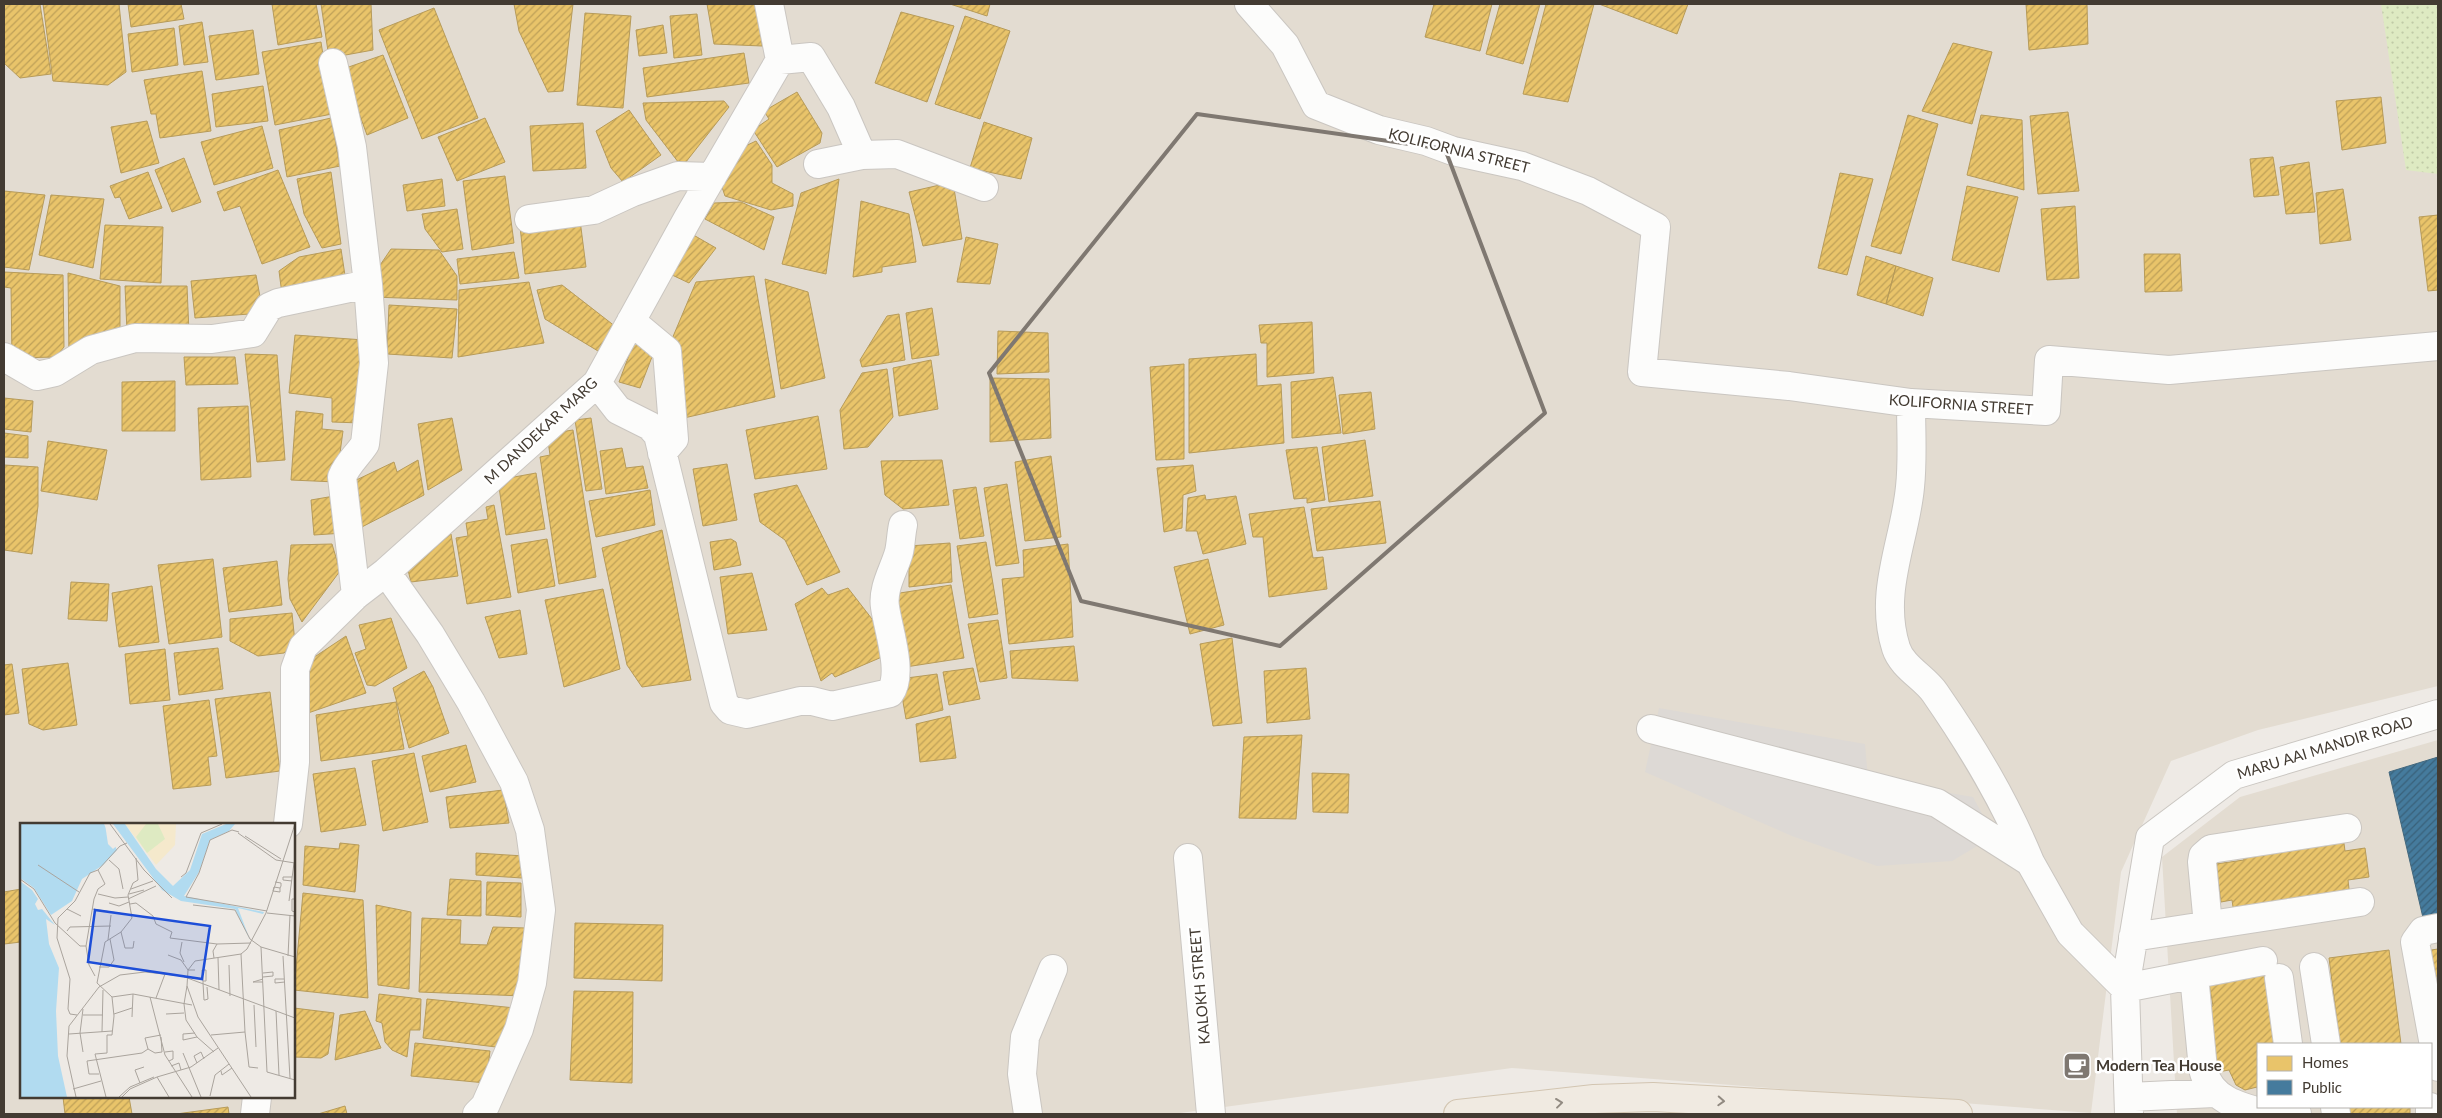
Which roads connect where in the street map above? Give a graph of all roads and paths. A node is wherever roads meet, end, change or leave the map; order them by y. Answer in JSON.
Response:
{"nodes":[{"id":1,"x":769,"y":4,"type":"edge"},
{"id":2,"x":1249,"y":4,"type":"edge"},
{"id":3,"x":780,"y":60,"type":"junction"},
{"id":4,"x":333,"y":63,"type":"dead end"},
{"id":5,"x":862,"y":155,"type":"junction"},
{"id":6,"x":818,"y":164,"type":"dead end"},
{"id":7,"x":712,"y":177,"type":"junction"},
{"id":8,"x":984,"y":187,"type":"dead end"},
{"id":9,"x":529,"y":218,"type":"dead end"},
{"id":10,"x":368,"y":284,"type":"junction"},
{"id":11,"x":631,"y":321,"type":"junction"},
{"id":12,"x":2438,"y":346,"type":"edge"},
{"id":13,"x":4,"y":357,"type":"edge"},
{"id":14,"x":597,"y":383,"type":"junction"},
{"id":15,"x":1911,"y":403,"type":"junction"},
{"id":16,"x":662,"y":453,"type":"junction"},
{"id":17,"x":902,"y":525,"type":"dead end"},
{"id":18,"x":386,"y":572,"type":"junction"},
{"id":19,"x":356,"y":595,"type":"junction"},
{"id":20,"x":2438,"y":714,"type":"edge"},
{"id":21,"x":1650,"y":729,"type":"dead end"},
{"id":22,"x":288,"y":823,"type":"edge"},
{"id":23,"x":2348,"y":828,"type":"dead end"},
{"id":24,"x":1188,"y":858,"type":"dead end"},
{"id":25,"x":2030,"y":862,"type":"junction"},
{"id":26,"x":2360,"y":902,"type":"dead end"},
{"id":27,"x":2208,"y":925,"type":"junction"},
{"id":28,"x":2438,"y":928,"type":"edge"},
{"id":29,"x":2134,"y":937,"type":"junction"},
{"id":30,"x":2404,"y":950,"type":"dead end"},
{"id":31,"x":2314,"y":967,"type":"dead end"},
{"id":32,"x":1053,"y":969,"type":"dead end"},
{"id":33,"x":2194,"y":975,"type":"junction"},
{"id":34,"x":2125,"y":988,"type":"junction"},
{"id":35,"x":2288,"y":1043,"type":"edge"},
{"id":36,"x":2326,"y":1043,"type":"edge"},
{"id":37,"x":2419,"y":1043,"type":"edge"},
{"id":38,"x":2438,"y":1067,"type":"edge"},
{"id":39,"x":2214,"y":1093,"type":"junction"},
{"id":40,"x":257,"y":1098,"type":"edge"},
{"id":41,"x":1654,"y":1106,"type":"edge"},
{"id":42,"x":2129,"y":1106,"type":"edge"},
{"id":43,"x":1851,"y":1111,"type":"edge"},
{"id":44,"x":255,"y":1114,"type":"edge"},
{"id":45,"x":477,"y":1114,"type":"edge"},
{"id":46,"x":1028,"y":1114,"type":"edge"},
{"id":47,"x":1210,"y":1114,"type":"edge"},
{"id":48,"x":1458,"y":1114,"type":"edge"},
{"id":49,"x":1958,"y":1114,"type":"edge"},
{"id":50,"x":2267,"y":1114,"type":"edge"},
{"id":51,"x":2284,"y":1114,"type":"edge"},
{"id":52,"x":2297,"y":1114,"type":"edge"}],
"edges":[{"from":1,"to":3,"type":"street"},
{"from":2,"to":15,"type":"street","name":"KOLIFORNIA STREET"},
{"from":3,"to":5,"type":"street"},
{"from":3,"to":7,"type":"street","name":"M DANDEKAR MARG"},
{"from":4,"to":10,"type":"street"},
{"from":5,"to":6,"type":"street"},
{"from":5,"to":8,"type":"street"},
{"from":7,"to":9,"type":"street"},
{"from":7,"to":11,"type":"street","name":"M DANDEKAR MARG"},
{"from":10,"to":13,"type":"street"},
{"from":10,"to":19,"type":"street"},
{"from":11,"to":14,"type":"street","name":"M DANDEKAR MARG"},
{"from":11,"to":16,"type":"street"},
{"from":12,"to":15,"type":"street","name":"KOLIFORNIA STREET"},
{"from":14,"to":16,"type":"street"},
{"from":14,"to":18,"type":"street","name":"M DANDEKAR MARG"},
{"from":15,"to":25,"type":"street"},
{"from":16,"to":17,"type":"street"},
{"from":18,"to":19,"type":"street","name":"M DANDEKAR MARG"},
{"from":18,"to":45,"type":"street"},
{"from":19,"to":22,"type":"street","name":"M DANDEKAR MARG"},
{"from":20,"to":29,"type":"street","name":"MARU AAI MANDIR ROAD"},
{"from":21,"to":25,"type":"street"},
{"from":23,"to":27,"type":"street"},
{"from":24,"to":47,"type":"street","name":"KALOKH STREET"},
{"from":25,"to":34,"type":"street"},
{"from":26,"to":27,"type":"street"},
{"from":27,"to":29,"type":"street"},
{"from":28,"to":38,"type":"street"},
{"from":29,"to":34,"type":"street","name":"MARU AAI MANDIR ROAD"},
{"from":30,"to":37,"type":"street"},
{"from":31,"to":36,"type":"street"},
{"from":32,"to":46,"type":"street"},
{"from":33,"to":34,"type":"street"},
{"from":33,"to":35,"type":"street"},
{"from":33,"to":39,"type":"street"},
{"from":34,"to":42,"type":"street","name":"MARU AAI MANDIR ROAD"},
{"from":39,"to":42,"type":"street"},
{"from":39,"to":50,"type":"street"},
{"from":40,"to":44,"type":"street"},
{"from":41,"to":43,"type":"main road","one_way":true},
{"from":48,"to":41,"type":"main road","one_way":true},
{"from":43,"to":49,"type":"main road"},
{"from":51,"to":52,"type":"street"}]}
